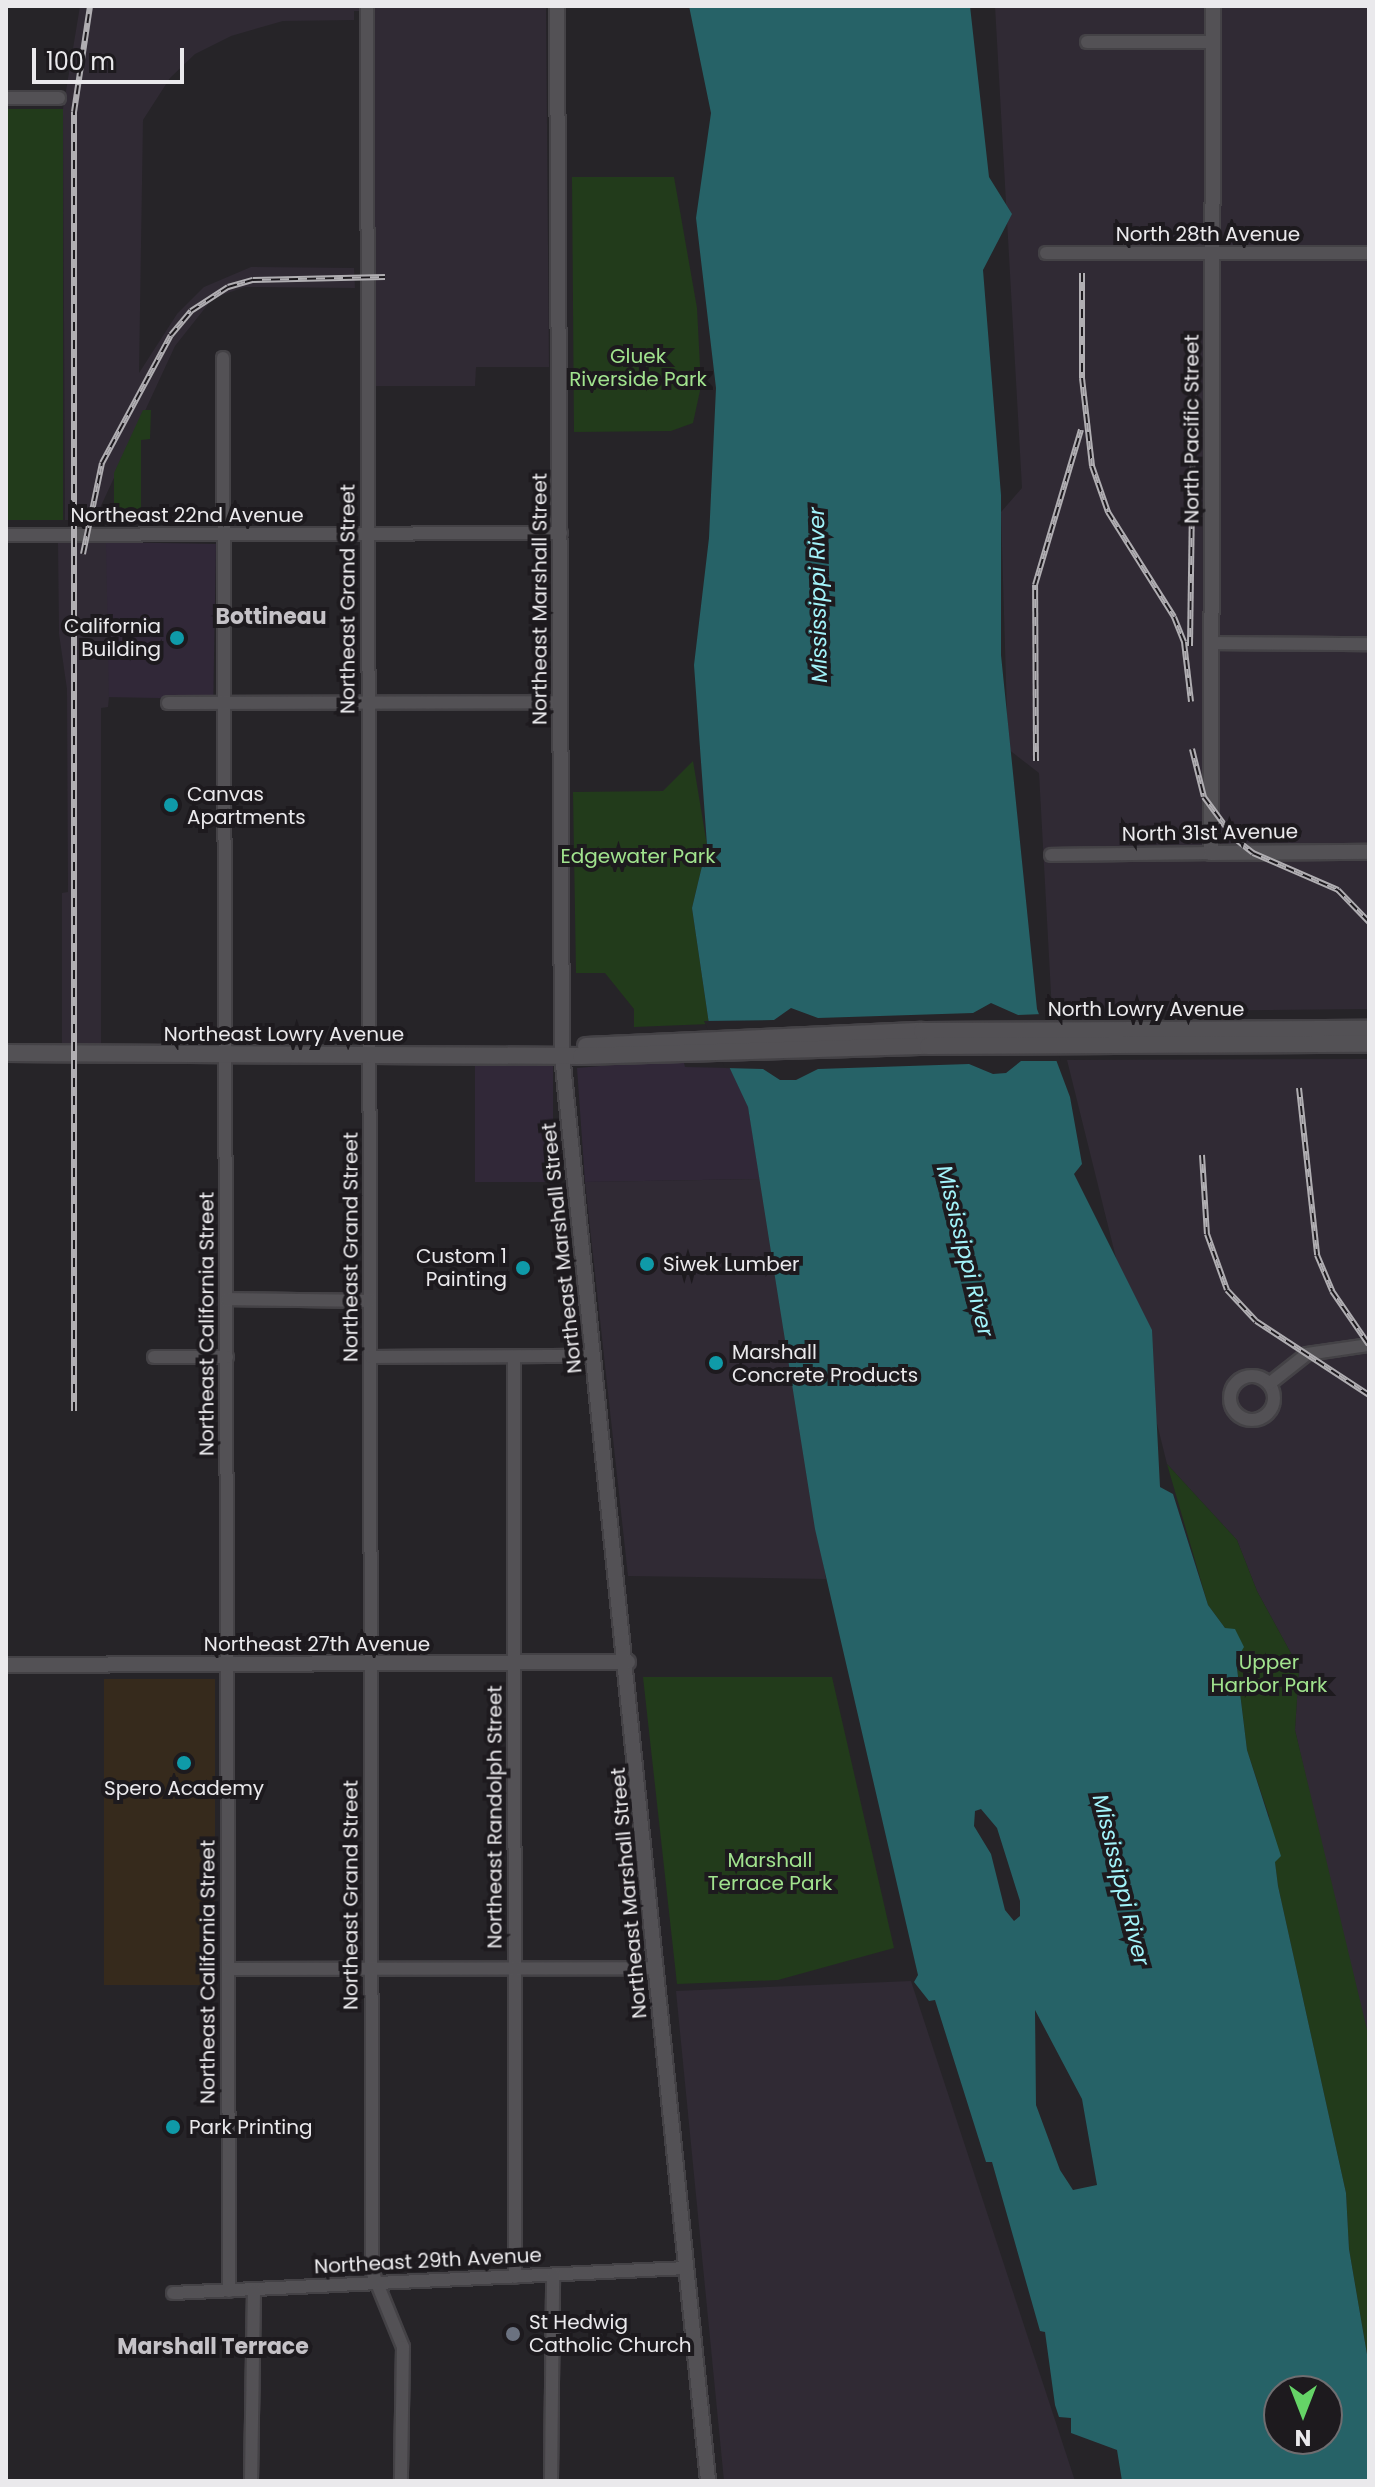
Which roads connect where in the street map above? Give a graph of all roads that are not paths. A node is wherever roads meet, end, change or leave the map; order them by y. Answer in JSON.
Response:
{"nodes":[{"id":1,"x":367,"y":6,"type":"edge"},
{"id":2,"x":557,"y":6,"type":"edge"},
{"id":3,"x":1213,"y":6,"type":"edge"},
{"id":4,"x":1087,"y":42,"type":"dead end"},
{"id":5,"x":1213,"y":42,"type":"junction"},
{"id":6,"x":6,"y":98,"type":"edge"},
{"id":7,"x":59,"y":98,"type":"dead end"},
{"id":8,"x":1046,"y":253,"type":"dead end"},
{"id":9,"x":1369,"y":253,"type":"edge"},
{"id":10,"x":1213,"y":254,"type":"junction"},
{"id":11,"x":223,"y":358,"type":"dead end"},
{"id":12,"x":561,"y":533,"type":"junction"},
{"id":13,"x":368,"y":534,"type":"junction"},
{"id":14,"x":6,"y":535,"type":"edge"},
{"id":15,"x":223,"y":535,"type":"junction"},
{"id":16,"x":1211,"y":643,"type":"junction"},
{"id":17,"x":1369,"y":644,"type":"edge"},
{"id":18,"x":559,"y":702,"type":"junction"},
{"id":19,"x":168,"y":703,"type":"dead end"},
{"id":20,"x":225,"y":703,"type":"junction"},
{"id":21,"x":369,"y":703,"type":"junction"},
{"id":22,"x":1369,"y":852,"type":"edge"},
{"id":23,"x":1211,"y":853,"type":"junction"},
{"id":24,"x":1051,"y":855,"type":"dead end"},
{"id":25,"x":1369,"y":1029,"type":"edge"},
{"id":26,"x":925,"y":1039,"type":"junction"},
{"id":27,"x":1369,"y":1044,"type":"edge"},
{"id":28,"x":6,"y":1053,"type":"edge"},
{"id":29,"x":224,"y":1054,"type":"junction"},
{"id":30,"x":368,"y":1054,"type":"junction"},
{"id":31,"x":562,"y":1055,"type":"junction"},
{"id":32,"x":227,"y":1299,"type":"junction"},
{"id":33,"x":370,"y":1301,"type":"junction"},
{"id":34,"x":1369,"y":1345,"type":"edge"},
{"id":35,"x":594,"y":1356,"type":"junction"},
{"id":36,"x":154,"y":1357,"type":"dead end"},
{"id":37,"x":227,"y":1357,"type":"junction"},
{"id":38,"x":371,"y":1357,"type":"junction"},
{"id":39,"x":514,"y":1357,"type":"junction"},
{"id":40,"x":1269,"y":1384,"type":"dead end"},
{"id":41,"x":628,"y":1662,"type":"junction"},
{"id":42,"x":515,"y":1663,"type":"junction"},
{"id":43,"x":6,"y":1665,"type":"edge"},
{"id":44,"x":228,"y":1665,"type":"junction"},
{"id":45,"x":371,"y":1666,"type":"junction"},
{"id":46,"x":656,"y":1968,"type":"junction"},
{"id":47,"x":228,"y":1969,"type":"junction"},
{"id":48,"x":372,"y":1969,"type":"junction"},
{"id":49,"x":516,"y":1969,"type":"junction"},
{"id":50,"x":686,"y":2268,"type":"junction"},
{"id":51,"x":553,"y":2275,"type":"junction"},
{"id":52,"x":515,"y":2277,"type":"junction"},
{"id":53,"x":378,"y":2284,"type":"junction"},
{"id":54,"x":254,"y":2290,"type":"junction"},
{"id":55,"x":229,"y":2291,"type":"junction"},
{"id":56,"x":173,"y":2293,"type":"dead end"},
{"id":57,"x":251,"y":2481,"type":"edge"},
{"id":58,"x":401,"y":2481,"type":"edge"},
{"id":59,"x":551,"y":2481,"type":"edge"},
{"id":60,"x":708,"y":2481,"type":"edge"}],
"edges":[{"from":1,"to":13,"type":"street","name":"Northeast Grand Street"},
{"from":2,"to":12,"type":"street","name":"Northeast Marshall Street"},
{"from":3,"to":5,"type":"street","name":"North Pacific Street"},
{"from":4,"to":5,"type":"street"},
{"from":5,"to":10,"type":"street","name":"North Pacific Street"},
{"from":6,"to":7,"type":"street"},
{"from":8,"to":10,"type":"street","name":"North 28th Avenue"},
{"from":9,"to":10,"type":"street","name":"North 28th Avenue"},
{"from":10,"to":16,"type":"street","name":"North Pacific Street"},
{"from":11,"to":15,"type":"street","name":"Northeast California Street"},
{"from":12,"to":13,"type":"street","name":"Northeast 22nd Avenue"},
{"from":12,"to":18,"type":"street","name":"Northeast Marshall Street"},
{"from":13,"to":15,"type":"street","name":"Northeast 22nd Avenue"},
{"from":13,"to":21,"type":"street","name":"Northeast Grand Street"},
{"from":14,"to":15,"type":"street","name":"Northeast 22nd Avenue"},
{"from":15,"to":20,"type":"street","name":"Northeast California Street"},
{"from":16,"to":17,"type":"street"},
{"from":16,"to":23,"type":"street","name":"North Pacific Street"},
{"from":18,"to":21,"type":"street"},
{"from":18,"to":31,"type":"street","name":"Northeast Marshall Street"},
{"from":19,"to":20,"type":"street"},
{"from":20,"to":21,"type":"street"},
{"from":20,"to":29,"type":"street","name":"Northeast California Street"},
{"from":21,"to":30,"type":"street","name":"Northeast Grand Street"},
{"from":22,"to":23,"type":"street","name":"North 31st Avenue"},
{"from":23,"to":24,"type":"street","name":"North 31st Avenue"},
{"from":25,"to":26,"type":"main road","name":"North Lowry Avenue"},
{"from":26,"to":27,"type":"main road","name":"North Lowry Avenue"},
{"from":26,"to":31,"type":"main road","name":"Northeast Lowry Avenue"},
{"from":28,"to":29,"type":"main road","name":"Northeast Lowry Avenue"},
{"from":29,"to":30,"type":"main road","name":"Northeast Lowry Avenue"},
{"from":29,"to":32,"type":"street","name":"Northeast California Street"},
{"from":30,"to":31,"type":"main road","name":"Northeast Lowry Avenue"},
{"from":30,"to":33,"type":"street","name":"Northeast Grand Street"},
{"from":31,"to":35,"type":"street","name":"Northeast Marshall Street"},
{"from":32,"to":33,"type":"street"},
{"from":32,"to":37,"type":"street","name":"Northeast California Street"},
{"from":33,"to":38,"type":"street","name":"Northeast Grand Street"},
{"from":34,"to":40,"type":"street"},
{"from":35,"to":39,"type":"street"},
{"from":35,"to":41,"type":"street","name":"Northeast Marshall Street"},
{"from":36,"to":37,"type":"street"},
{"from":37,"to":44,"type":"street","name":"Northeast California Street"},
{"from":38,"to":39,"type":"street"},
{"from":38,"to":45,"type":"street","name":"Northeast Grand Street"},
{"from":39,"to":42,"type":"street","name":"Northeast Randolph Street"},
{"from":41,"to":42,"type":"street","name":"Northeast 27th Avenue"},
{"from":41,"to":46,"type":"street","name":"Northeast Marshall Street"},
{"from":42,"to":45,"type":"street","name":"Northeast 27th Avenue"},
{"from":42,"to":49,"type":"street","name":"Northeast Randolph Street"},
{"from":43,"to":44,"type":"street","name":"Northeast 27th Avenue"},
{"from":44,"to":45,"type":"street","name":"Northeast 27th Avenue"},
{"from":44,"to":47,"type":"street","name":"Northeast California Street"},
{"from":45,"to":48,"type":"street","name":"Northeast Grand Street"},
{"from":46,"to":49,"type":"street"},
{"from":46,"to":50,"type":"street","name":"Northeast Marshall Street"},
{"from":47,"to":48,"type":"street"},
{"from":47,"to":55,"type":"street","name":"Northeast California Street"},
{"from":48,"to":49,"type":"street"},
{"from":48,"to":53,"type":"street","name":"Northeast Grand Street"},
{"from":49,"to":52,"type":"street","name":"Northeast Randolph Street"},
{"from":50,"to":51,"type":"street","name":"Northeast 29th Avenue"},
{"from":50,"to":60,"type":"street","name":"Northeast Marshall Street"},
{"from":51,"to":52,"type":"street","name":"Northeast 29th Avenue"},
{"from":51,"to":59,"type":"street"},
{"from":52,"to":53,"type":"street","name":"Northeast 29th Avenue"},
{"from":53,"to":54,"type":"street","name":"Northeast 29th Avenue"},
{"from":53,"to":58,"type":"street","name":"Northeast Grand Street"},
{"from":54,"to":55,"type":"street","name":"Northeast 29th Avenue"},
{"from":54,"to":57,"type":"street"},
{"from":55,"to":56,"type":"street","name":"Northeast 29th Avenue"}]}
